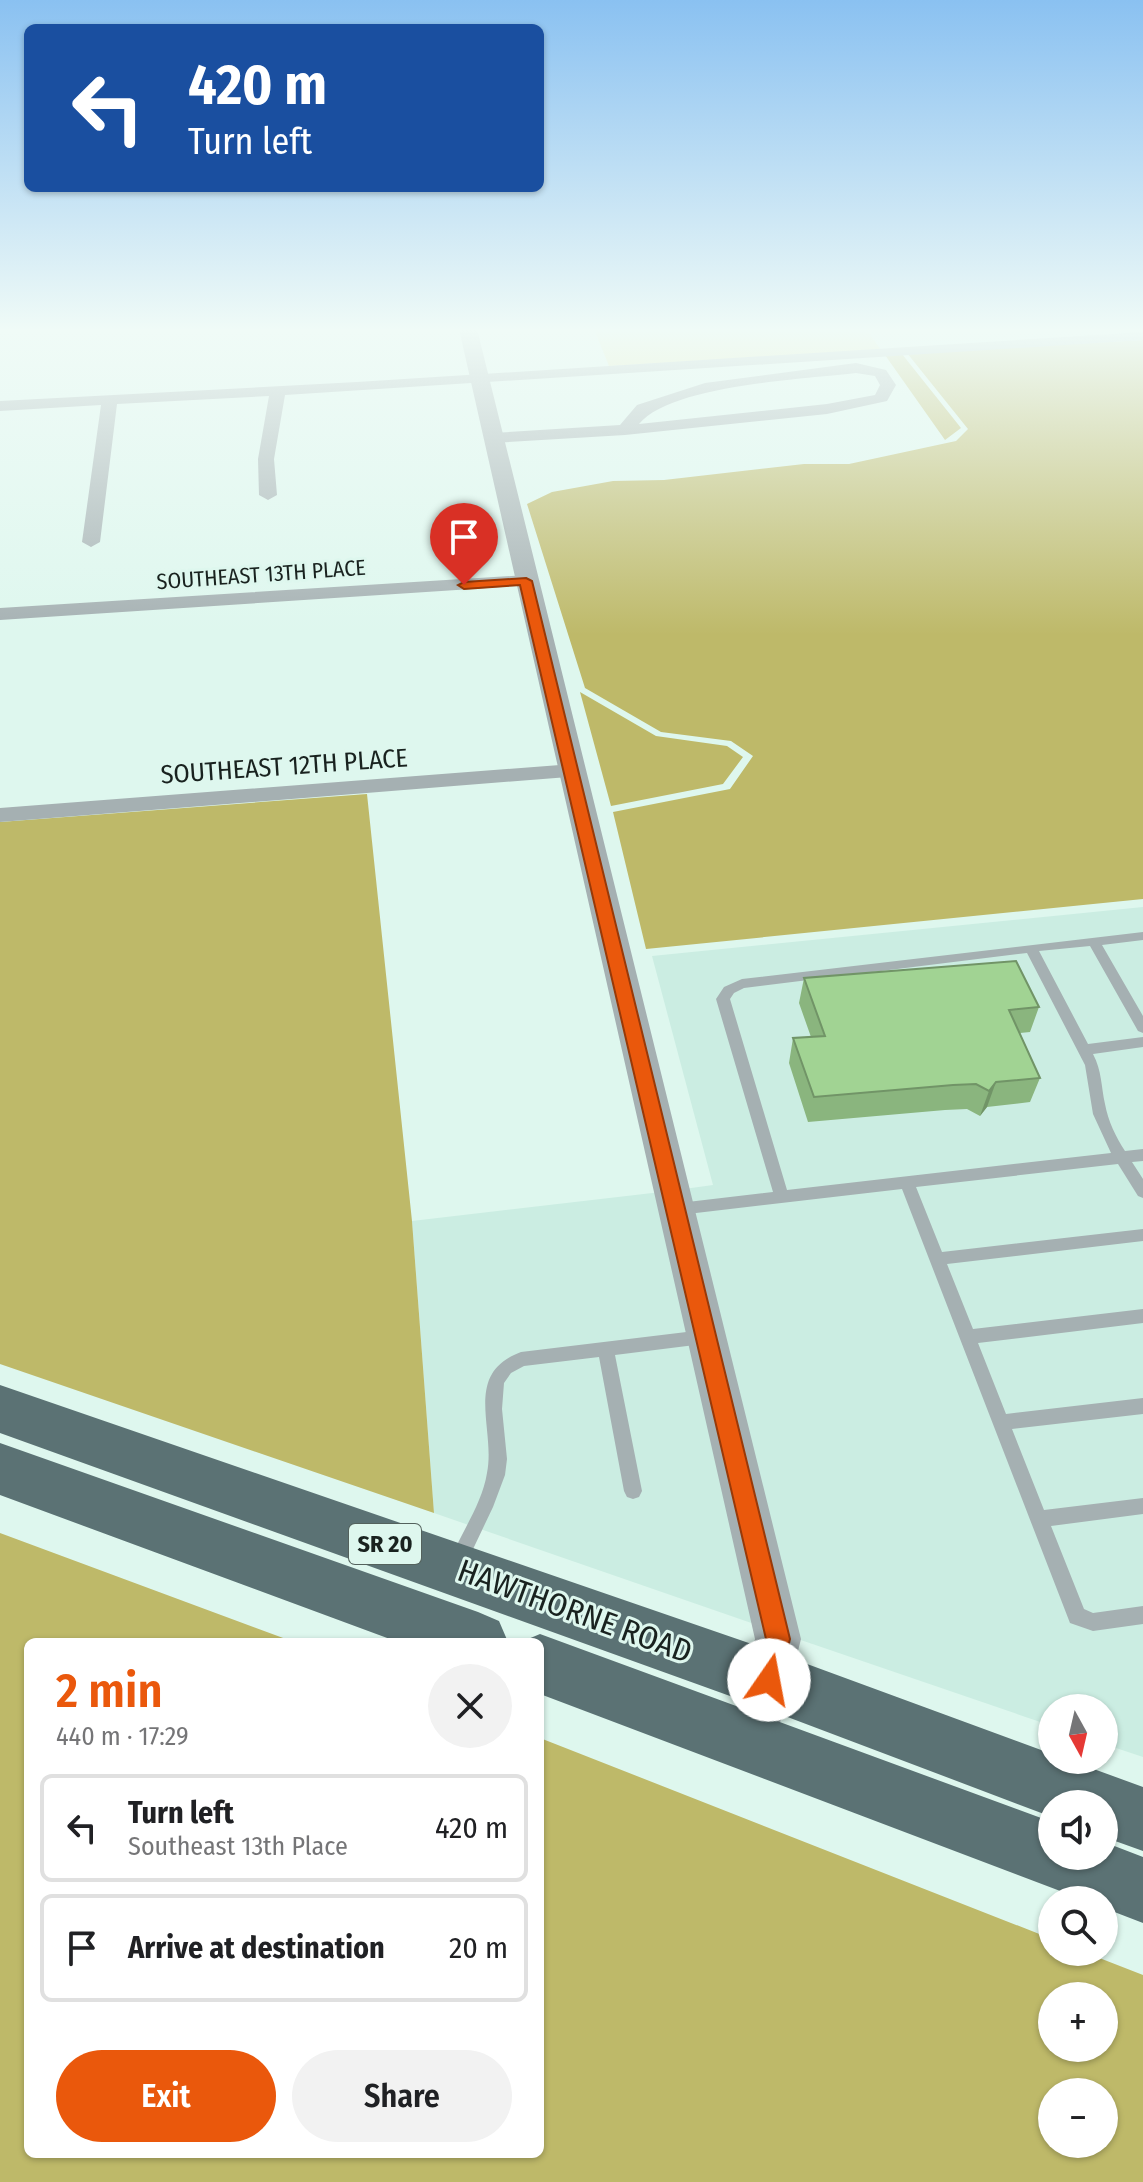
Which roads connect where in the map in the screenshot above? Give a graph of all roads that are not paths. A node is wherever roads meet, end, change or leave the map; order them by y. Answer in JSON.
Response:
{"nodes":[{"id":1,"x":106,"y":431,"type":"edge"},
{"id":2,"x":271,"y":431,"type":"edge"},
{"id":3,"x":491,"y":431,"type":"edge"},
{"id":4,"x":611,"y":431,"type":"edge"},
{"id":5,"x":493,"y":438,"type":"junction"},
{"id":6,"x":268,"y":495,"type":"dead end"},
{"id":7,"x":91,"y":542,"type":"dead end"},
{"id":8,"x":526,"y":581,"type":"junction"},
{"id":9,"x":0,"y":614,"type":"edge"},
{"id":10,"x":573,"y":771,"type":"junction"},
{"id":11,"x":0,"y":815,"type":"edge"},
{"id":12,"x":1143,"y":936,"type":"edge"},
{"id":13,"x":1094,"y":942,"type":"junction"},
{"id":14,"x":1031,"y":948,"type":"junction"},
{"id":15,"x":1143,"y":1028,"type":"edge"},
{"id":16,"x":1143,"y":1042,"type":"edge"},
{"id":17,"x":1084,"y":1050,"type":"junction"},
{"id":18,"x":1143,"y":1155,"type":"edge"},
{"id":19,"x":1122,"y":1157,"type":"junction"},
{"id":20,"x":907,"y":1183,"type":"junction"},
{"id":21,"x":1143,"y":1192,"type":"edge"},
{"id":22,"x":782,"y":1198,"type":"junction"},
{"id":23,"x":677,"y":1209,"type":"junction"},
{"id":24,"x":1143,"y":1235,"type":"edge"},
{"id":25,"x":937,"y":1259,"type":"junction"},
{"id":26,"x":1143,"y":1316,"type":"edge"},
{"id":27,"x":708,"y":1336,"type":"junction"},
{"id":28,"x":968,"y":1337,"type":"junction"},
{"id":29,"x":605,"y":1348,"type":"junction"},
{"id":30,"x":1143,"y":1406,"type":"edge"},
{"id":31,"x":0,"y":1409,"type":"edge"},
{"id":32,"x":1001,"y":1422,"type":"junction"},
{"id":33,"x":0,"y":1469,"type":"edge"},
{"id":34,"x":633,"y":1491,"type":"dead end"},
{"id":35,"x":1143,"y":1506,"type":"edge"},
{"id":36,"x":1039,"y":1519,"type":"junction"},
{"id":37,"x":455,"y":1568,"type":"junction"},
{"id":38,"x":1143,"y":1615,"type":"edge"},
{"id":39,"x":467,"y":1638,"type":"edge"},
{"id":40,"x":544,"y":1665,"type":"edge"},
{"id":41,"x":769,"y":1680,"type":"junction"},
{"id":42,"x":754,"y":1742,"type":"junction"},
{"id":43,"x":1065,"y":1790,"type":"edge"},
{"id":44,"x":1118,"y":1810,"type":"edge"},
{"id":45,"x":1143,"y":1819,"type":"edge"},
{"id":46,"x":1038,"y":1850,"type":"edge"},
{"id":47,"x":1090,"y":1870,"type":"edge"},
{"id":48,"x":1143,"y":1890,"type":"edge"}],
"edges":[{"from":1,"to":7,"type":"street"},
{"from":2,"to":6,"type":"street"},
{"from":3,"to":5,"type":"street"},
{"from":4,"to":5,"type":"street"},
{"from":5,"to":8,"type":"street"},
{"from":8,"to":9,"type":"street","name":"SOUTHEAST 13TH PLACE"},
{"from":8,"to":10,"type":"street"},
{"from":10,"to":11,"type":"street","name":"SOUTHEAST 12TH PLACE"},
{"from":10,"to":23,"type":"street"},
{"from":12,"to":13,"type":"lane"},
{"from":13,"to":14,"type":"lane"},
{"from":13,"to":15,"type":"lane"},
{"from":14,"to":17,"type":"lane"},
{"from":14,"to":22,"type":"lane"},
{"from":16,"to":17,"type":"lane"},
{"from":17,"to":19,"type":"lane"},
{"from":18,"to":19,"type":"lane"},
{"from":19,"to":20,"type":"lane"},
{"from":19,"to":21,"type":"lane"},
{"from":20,"to":22,"type":"lane"},
{"from":20,"to":25,"type":"lane"},
{"from":22,"to":23,"type":"lane"},
{"from":23,"to":27,"type":"street"},
{"from":24,"to":25,"type":"lane"},
{"from":25,"to":28,"type":"lane"},
{"from":26,"to":28,"type":"lane"},
{"from":27,"to":29,"type":"lane"},
{"from":27,"to":41,"type":"street"},
{"from":28,"to":32,"type":"lane"},
{"from":29,"to":34,"type":"lane"},
{"from":29,"to":37,"type":"lane"},
{"from":30,"to":32,"type":"lane"},
{"from":31,"to":37,"type":"highway","name":"HAWTHORNE ROAD","number":"SR 20"},
{"from":32,"to":36,"type":"lane"},
{"from":33,"to":39,"type":"highway","number":"SR 20"},
{"from":35,"to":36,"type":"lane"},
{"from":36,"to":38,"type":"lane"},
{"from":37,"to":41,"type":"highway","name":"HAWTHORNE ROAD","number":"SR 20"},
{"from":40,"to":42,"type":"highway"},
{"from":41,"to":42,"type":"street"},
{"from":41,"to":43,"type":"highway","name":"HAWTHORNE ROAD","number":"SR 20"},
{"from":42,"to":46,"type":"highway"},
{"from":44,"to":45,"type":"highway","name":"HAWTHORNE ROAD","number":"SR 20"},
{"from":47,"to":48,"type":"highway"}]}
